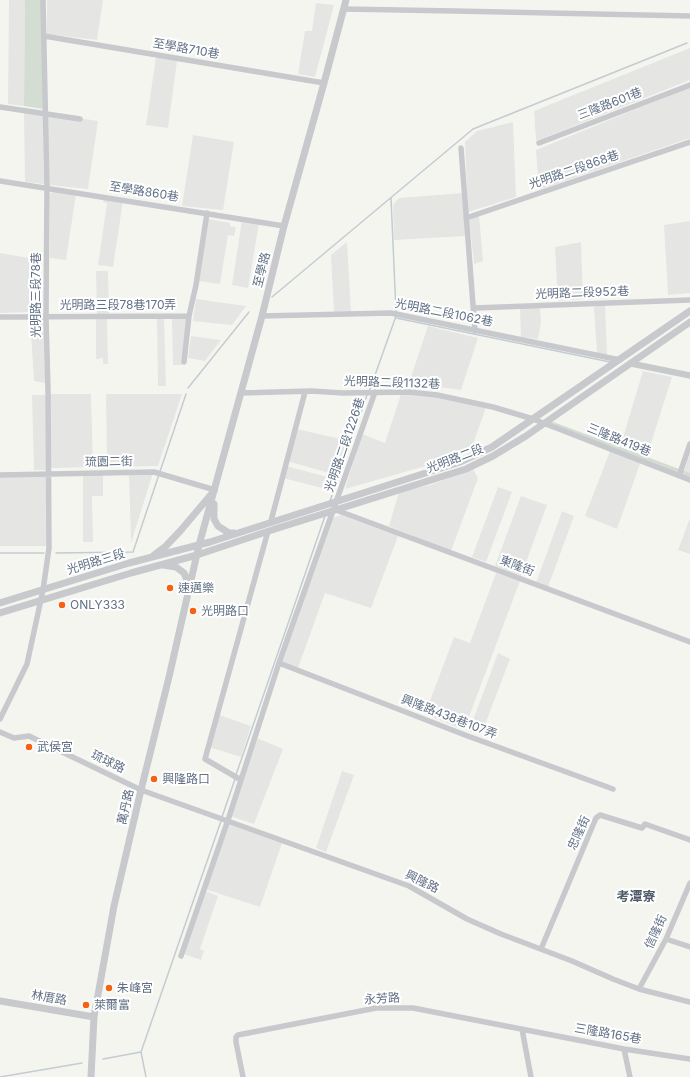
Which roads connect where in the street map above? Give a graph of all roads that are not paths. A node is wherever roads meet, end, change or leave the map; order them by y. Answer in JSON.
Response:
{"nodes":[{"id":1,"x":43,"y":0,"type":"edge"},
{"id":2,"x":346,"y":0,"type":"edge"},
{"id":3,"x":344,"y":9,"type":"junction"},
{"id":4,"x":690,"y":16,"type":"edge"},
{"id":5,"x":44,"y":36,"type":"junction"},
{"id":6,"x":324,"y":83,"type":"junction"},
{"id":7,"x":690,"y":85,"type":"edge"},
{"id":8,"x":0,"y":106,"type":"edge"},
{"id":9,"x":45,"y":114,"type":"junction"},
{"id":10,"x":80,"y":119,"type":"dead end"},
{"id":11,"x":690,"y":142,"type":"edge"},
{"id":12,"x":539,"y":143,"type":"dead end"},
{"id":13,"x":461,"y":148,"type":"dead end"},
{"id":14,"x":0,"y":181,"type":"edge"},
{"id":15,"x":47,"y":188,"type":"junction"},
{"id":16,"x":207,"y":213,"type":"junction"},
{"id":17,"x":466,"y":218,"type":"junction"},
{"id":18,"x":284,"y":226,"type":"junction"},
{"id":19,"x":690,"y":300,"type":"edge"},
{"id":20,"x":474,"y":308,"type":"junction"},
{"id":21,"x":690,"y":311,"type":"edge"},
{"id":22,"x":189,"y":316,"type":"junction"},
{"id":23,"x":262,"y":316,"type":"junction"},
{"id":24,"x":0,"y":317,"type":"edge"},
{"id":25,"x":46,"y":317,"type":"junction"},
{"id":26,"x":690,"y":322,"type":"edge"},
{"id":27,"x":475,"y":331,"type":"junction"},
{"id":28,"x":620,"y":360,"type":"junction"},
{"id":29,"x":184,"y":362,"type":"dead end"},
{"id":30,"x":630,"y":363,"type":"junction"},
{"id":31,"x":690,"y":375,"type":"edge"},
{"id":32,"x":305,"y":392,"type":"junction"},
{"id":33,"x":375,"y":392,"type":"junction"},
{"id":34,"x":241,"y":393,"type":"junction"},
{"id":35,"x":539,"y":421,"type":"junction"},
{"id":36,"x":690,"y":444,"type":"edge"},
{"id":37,"x":49,"y":474,"type":"junction"},
{"id":38,"x":0,"y":475,"type":"edge"},
{"id":39,"x":679,"y":476,"type":"junction"},
{"id":40,"x":690,"y":480,"type":"edge"},
{"id":41,"x":215,"y":490,"type":"junction"},
{"id":42,"x":335,"y":507,"type":"junction"},
{"id":43,"x":271,"y":521,"type":"junction"},
{"id":44,"x":268,"y":531,"type":"junction"},
{"id":45,"x":236,"y":533,"type":"junction"},
{"id":46,"x":199,"y":545,"type":"junction"},
{"id":47,"x":197,"y":555,"type":"junction"},
{"id":48,"x":150,"y":558,"type":"junction"},
{"id":49,"x":154,"y":566,"type":"junction"},
{"id":50,"x":43,"y":590,"type":"junction"},
{"id":51,"x":188,"y":593,"type":"junction"},
{"id":52,"x":41,"y":600,"type":"junction"},
{"id":53,"x":0,"y":603,"type":"edge"},
{"id":54,"x":0,"y":613,"type":"edge"},
{"id":55,"x":690,"y":642,"type":"edge"},
{"id":56,"x":278,"y":663,"type":"junction"},
{"id":57,"x":0,"y":719,"type":"edge"},
{"id":58,"x":0,"y":732,"type":"edge"},
{"id":59,"x":238,"y":778,"type":"junction"},
{"id":60,"x":613,"y":789,"type":"dead end"},
{"id":61,"x":141,"y":790,"type":"junction"},
{"id":62,"x":224,"y":819,"type":"junction"},
{"id":63,"x":690,"y":840,"type":"edge"},
{"id":64,"x":690,"y":883,"type":"edge"},
{"id":65,"x":688,"y":896,"type":"edge"},
{"id":66,"x":666,"y":939,"type":"junction"},
{"id":67,"x":690,"y":947,"type":"edge"},
{"id":68,"x":541,"y":949,"type":"junction"},
{"id":69,"x":181,"y":956,"type":"dead end"},
{"id":70,"x":639,"y":989,"type":"junction"},
{"id":71,"x":0,"y":1001,"type":"edge"},
{"id":72,"x":690,"y":1002,"type":"edge"},
{"id":73,"x":94,"y":1017,"type":"junction"},
{"id":74,"x":522,"y":1029,"type":"junction"},
{"id":75,"x":624,"y":1049,"type":"junction"},
{"id":76,"x":690,"y":1059,"type":"edge"},
{"id":77,"x":91,"y":1077,"type":"edge"},
{"id":78,"x":243,"y":1077,"type":"edge"},
{"id":79,"x":531,"y":1077,"type":"edge"},
{"id":80,"x":630,"y":1077,"type":"edge"}],
"edges":[{"from":1,"to":5,"type":"street","name":"光明路三段78巷"},
{"from":2,"to":3,"type":"street","name":"至學路"},
{"from":3,"to":4,"type":"street"},
{"from":3,"to":6,"type":"street","name":"至學路"},
{"from":5,"to":6,"type":"street","name":"至學路710巷"},
{"from":5,"to":9,"type":"street","name":"光明路三段78巷"},
{"from":6,"to":18,"type":"street","name":"至學路"},
{"from":7,"to":12,"type":"street","name":"三隆路601巷"},
{"from":8,"to":9,"type":"street"},
{"from":9,"to":10,"type":"street"},
{"from":9,"to":15,"type":"street","name":"光明路三段78巷"},
{"from":11,"to":17,"type":"street","name":"光明路二段868巷"},
{"from":13,"to":17,"type":"street"},
{"from":14,"to":15,"type":"street","name":"至學路860巷"},
{"from":15,"to":16,"type":"street","name":"至學路860巷"},
{"from":15,"to":25,"type":"street","name":"光明路三段78巷"},
{"from":16,"to":18,"type":"street","name":"至學路860巷"},
{"from":16,"to":22,"type":"street"},
{"from":17,"to":20,"type":"street"},
{"from":18,"to":23,"type":"street","name":"至學路"},
{"from":19,"to":20,"type":"street","name":"光明路二段952巷"},
{"from":20,"to":27,"type":"street"},
{"from":21,"to":28,"type":"street","name":"光明路二段"},
{"from":22,"to":25,"type":"street","name":"光明路三段78巷170弄"},
{"from":22,"to":29,"type":"street"},
{"from":23,"to":27,"type":"street","name":"光明路二段1062巷"},
{"from":23,"to":34,"type":"street","name":"至學路"},
{"from":24,"to":25,"type":"street","name":"光明路三段78巷170弄"},
{"from":25,"to":37,"type":"street","name":"光明路三段78巷"},
{"from":26,"to":30,"type":"street","name":"光明路二段"},
{"from":27,"to":28,"type":"street","name":"光明路二段1062巷"},
{"from":28,"to":35,"type":"street","name":"光明路二段"},
{"from":30,"to":31,"type":"street"},
{"from":30,"to":35,"type":"street","name":"光明路二段"},
{"from":32,"to":33,"type":"street","name":"光明路二段1132巷"},
{"from":32,"to":34,"type":"street","name":"光明路二段1132巷"},
{"from":32,"to":43,"type":"street"},
{"from":33,"to":35,"type":"street","name":"光明路二段1132巷"},
{"from":33,"to":42,"type":"street","name":"光明路二段1226巷"},
{"from":34,"to":41,"type":"street","name":"至學路"},
{"from":35,"to":39,"type":"street","name":"三隆路419巷"},
{"from":35,"to":42,"type":"street","name":"光明路二段"},
{"from":35,"to":42,"type":"street","name":"光明路二段"},
{"from":36,"to":39,"type":"street"},
{"from":37,"to":38,"type":"street","name":"琉園二街"},
{"from":37,"to":41,"type":"street","name":"琉園二街"},
{"from":37,"to":50,"type":"street","name":"光明路三段78巷"},
{"from":39,"to":40,"type":"street","name":"三隆路419巷"},
{"from":41,"to":45,"type":"street"},
{"from":41,"to":46,"type":"street","name":"至學路"},
{"from":41,"to":48,"type":"street"},
{"from":42,"to":43,"type":"street","name":"光明路二段"},
{"from":42,"to":44,"type":"street","name":"光明路二段"},
{"from":42,"to":55,"type":"street","name":"東隆街"},
{"from":42,"to":56,"type":"street","name":"光明路二段1226巷"},
{"from":43,"to":45,"type":"street","name":"光明路二段"},
{"from":44,"to":47,"type":"street","name":"光明路二段"},
{"from":44,"to":59,"type":"street"},
{"from":45,"to":46,"type":"street","name":"光明路二段"},
{"from":46,"to":47,"type":"street","name":"萬丹路"},
{"from":46,"to":48,"type":"street","name":"光明路三段"},
{"from":47,"to":49,"type":"street","name":"光明路三段"},
{"from":47,"to":51,"type":"street","name":"萬丹路"},
{"from":48,"to":50,"type":"street","name":"光明路三段"},
{"from":49,"to":51,"type":"street"},
{"from":49,"to":52,"type":"street","name":"光明路三段"},
{"from":50,"to":52,"type":"street"},
{"from":50,"to":53,"type":"street","name":"光明路三段"},
{"from":51,"to":61,"type":"street","name":"萬丹路"},
{"from":52,"to":54,"type":"street","name":"光明路三段"},
{"from":52,"to":57,"type":"street"},
{"from":56,"to":59,"type":"street","name":"光明路二段1226巷"},
{"from":56,"to":60,"type":"street","name":"興隆路438巷107弄"},
{"from":58,"to":61,"type":"street","name":"琉球路"},
{"from":59,"to":62,"type":"street","name":"光明路二段1226巷"},
{"from":61,"to":62,"type":"street","name":"興隆路"},
{"from":61,"to":73,"type":"street","name":"萬丹路"},
{"from":62,"to":68,"type":"street","name":"興隆路"},
{"from":62,"to":69,"type":"street","name":"光明路二段1226巷"},
{"from":63,"to":68,"type":"street","name":"忠隆街"},
{"from":64,"to":65,"type":"street","name":"信隆街"},
{"from":65,"to":66,"type":"street","name":"信隆街"},
{"from":66,"to":67,"type":"street"},
{"from":66,"to":70,"type":"street","name":"信隆街"},
{"from":68,"to":70,"type":"street","name":"興隆路"},
{"from":70,"to":72,"type":"street","name":"興隆路"},
{"from":71,"to":73,"type":"street","name":"林厝路"},
{"from":73,"to":77,"type":"street","name":"萬丹路"},
{"from":74,"to":75,"type":"street","name":"三隆路165巷"},
{"from":74,"to":78,"type":"street","name":"永芳路"},
{"from":74,"to":79,"type":"street"},
{"from":75,"to":76,"type":"street","name":"三隆路165巷"},
{"from":75,"to":80,"type":"street"}]}
